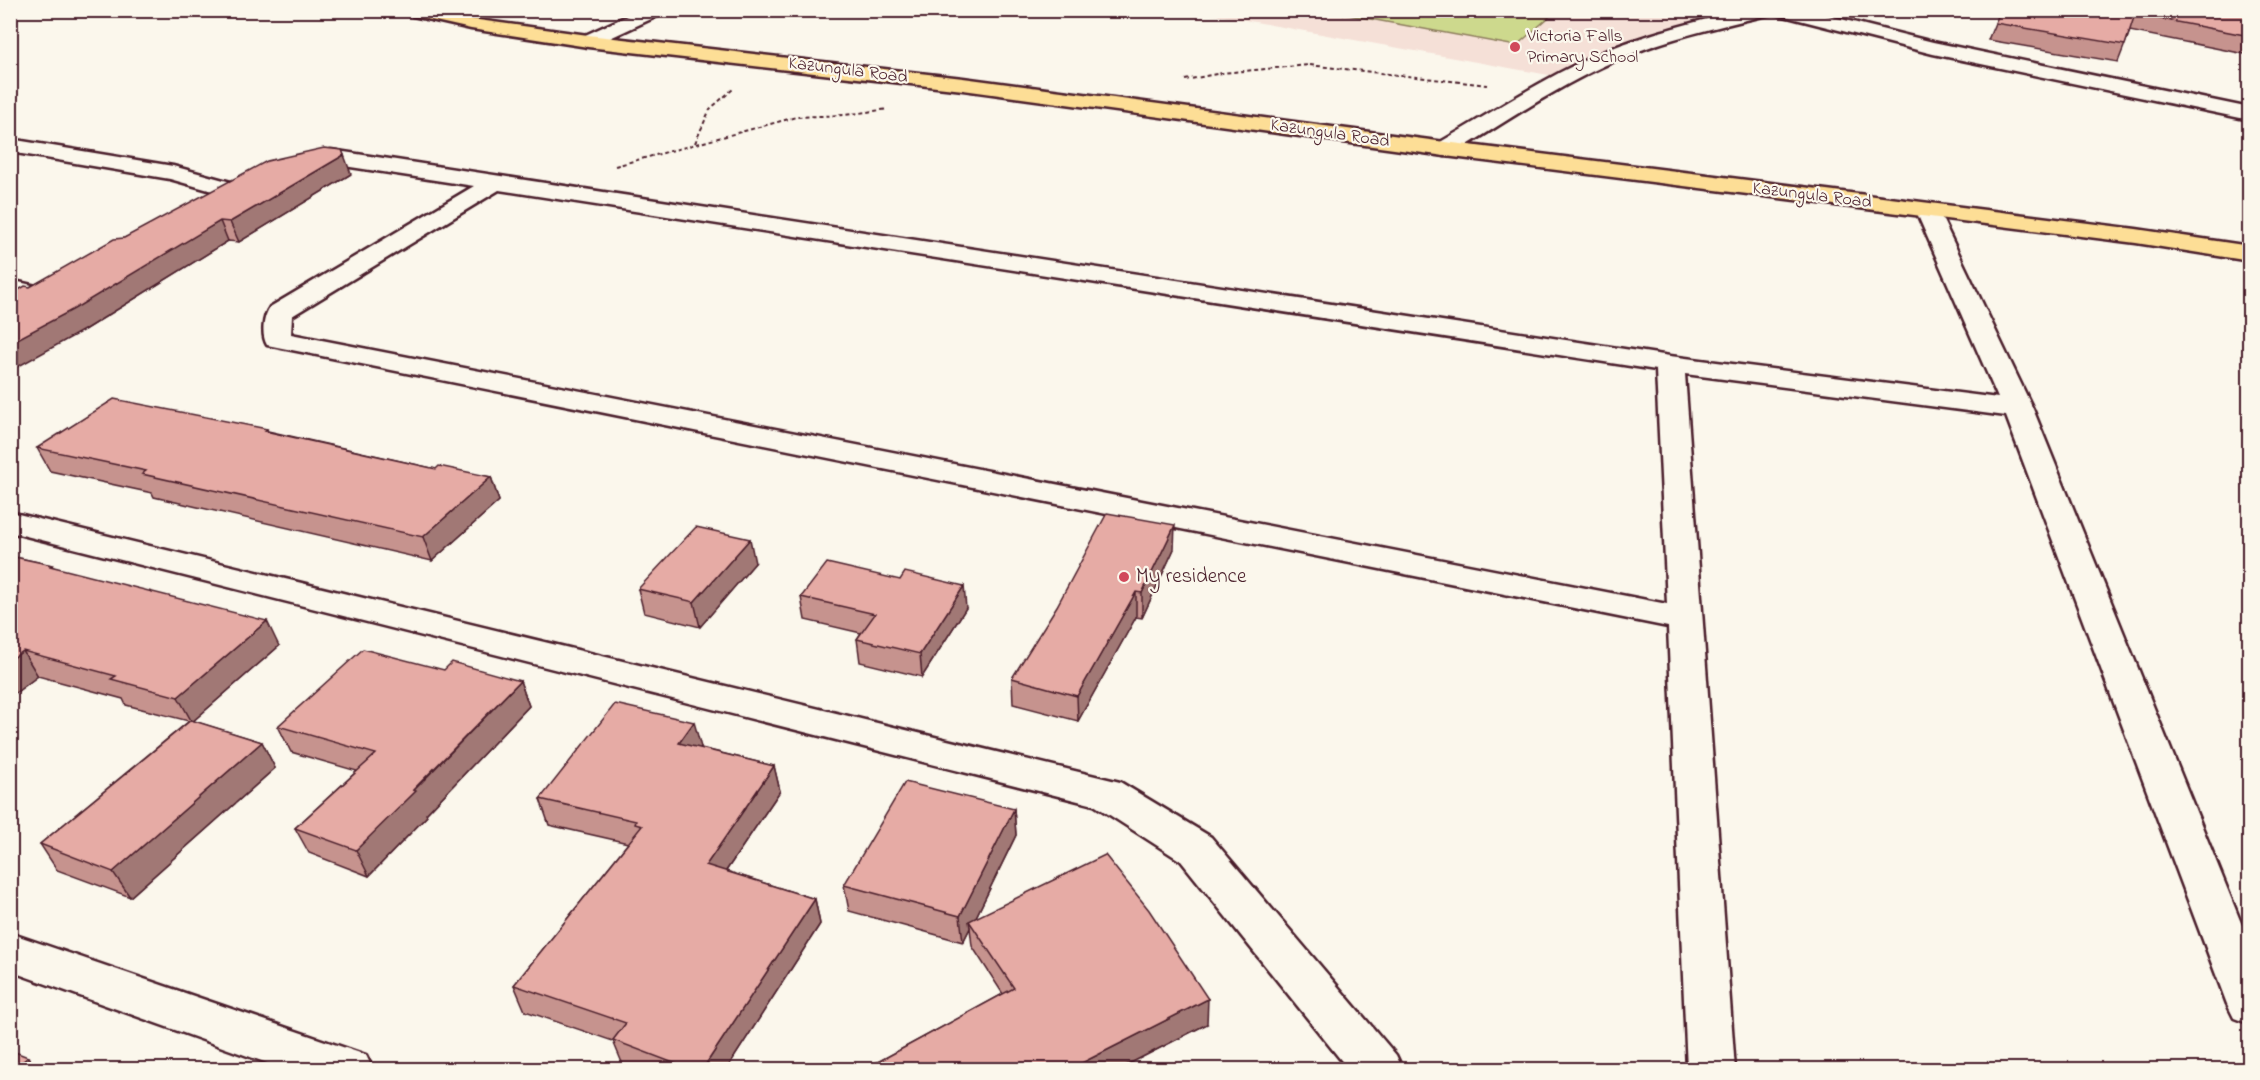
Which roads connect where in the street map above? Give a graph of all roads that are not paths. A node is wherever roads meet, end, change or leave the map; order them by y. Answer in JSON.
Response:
{"nodes":[{"id":1,"x":410,"y":10,"type":"edge"},
{"id":2,"x":656,"y":10,"type":"edge"},
{"id":3,"x":1765,"y":10,"type":"edge"},
{"id":4,"x":1782,"y":10,"type":"edge"},
{"id":5,"x":588,"y":41,"type":"junction"},
{"id":6,"x":2250,"y":114,"type":"edge"},
{"id":7,"x":10,"y":145,"type":"edge"},
{"id":8,"x":1445,"y":149,"type":"junction"},
{"id":9,"x":276,"y":170,"type":"edge"},
{"id":10,"x":496,"y":183,"type":"junction"},
{"id":11,"x":199,"y":205,"type":"edge"},
{"id":12,"x":1929,"y":211,"type":"junction"},
{"id":13,"x":2250,"y":254,"type":"edge"},
{"id":14,"x":10,"y":288,"type":"edge"},
{"id":15,"x":10,"y":307,"type":"edge"},
{"id":16,"x":1670,"y":364,"type":"junction"},
{"id":17,"x":2018,"y":409,"type":"junction"},
{"id":18,"x":10,"y":522,"type":"edge"},
{"id":19,"x":1685,"y":619,"type":"junction"},
{"id":20,"x":10,"y":952,"type":"edge"},
{"id":21,"x":2250,"y":1004,"type":"edge"},
{"id":22,"x":348,"y":1070,"type":"edge"},
{"id":23,"x":1379,"y":1070,"type":"edge"},
{"id":24,"x":1712,"y":1070,"type":"edge"}],
"edges":[{"from":1,"to":5,"type":"main road","name":"Kazungula Road"},
{"from":2,"to":5,"type":"street"},
{"from":3,"to":8,"type":"street"},
{"from":4,"to":6,"type":"street"},
{"from":5,"to":8,"type":"main road","name":"Kazungula Road"},
{"from":7,"to":11,"type":"street"},
{"from":8,"to":12,"type":"main road","name":"Kazungula Road"},
{"from":9,"to":10,"type":"street"},
{"from":10,"to":16,"type":"street"},
{"from":10,"to":19,"type":"street"},
{"from":12,"to":13,"type":"main road","name":"Kazungula Road"},
{"from":12,"to":17,"type":"street"},
{"from":14,"to":15,"type":"street"},
{"from":16,"to":17,"type":"street"},
{"from":16,"to":19,"type":"street"},
{"from":17,"to":21,"type":"street"},
{"from":18,"to":23,"type":"street"},
{"from":19,"to":24,"type":"street"},
{"from":20,"to":22,"type":"street"}]}
